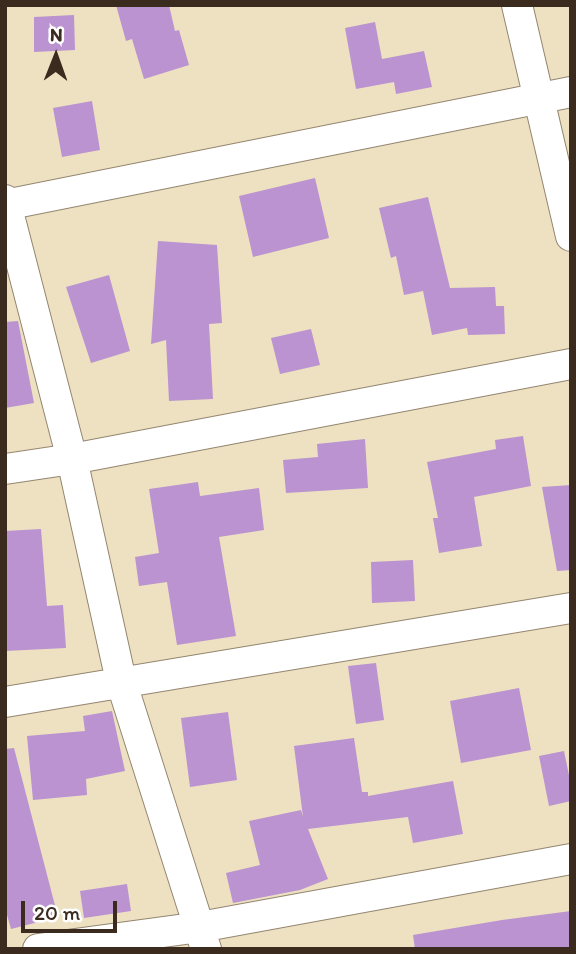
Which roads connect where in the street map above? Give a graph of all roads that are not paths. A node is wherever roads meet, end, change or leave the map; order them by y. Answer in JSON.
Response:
{"nodes":[{"id":1,"x":517,"y":5,"type":"edge"},
{"id":2,"x":571,"y":92,"type":"edge"},
{"id":3,"x":540,"y":98,"type":"junction"},
{"id":4,"x":6,"y":203,"type":"edge"},
{"id":5,"x":571,"y":236,"type":"edge"},
{"id":6,"x":571,"y":364,"type":"edge"},
{"id":7,"x":72,"y":459,"type":"junction"},
{"id":8,"x":5,"y":468,"type":"edge"},
{"id":9,"x":571,"y":607,"type":"edge"},
{"id":10,"x":121,"y":681,"type":"junction"},
{"id":11,"x":5,"y":702,"type":"edge"},
{"id":12,"x":571,"y":859,"type":"edge"},
{"id":13,"x":203,"y":938,"type":"edge"},
{"id":14,"x":38,"y":949,"type":"edge"}],
"edges":[{"from":1,"to":3,"type":"street"},
{"from":2,"to":3,"type":"street"},
{"from":3,"to":4,"type":"street"},
{"from":3,"to":5,"type":"street"},
{"from":4,"to":7,"type":"street"},
{"from":6,"to":7,"type":"street"},
{"from":7,"to":8,"type":"street"},
{"from":7,"to":10,"type":"street"},
{"from":9,"to":10,"type":"street"},
{"from":10,"to":11,"type":"street"},
{"from":10,"to":13,"type":"street"},
{"from":12,"to":13,"type":"street"},
{"from":13,"to":14,"type":"street"}]}
